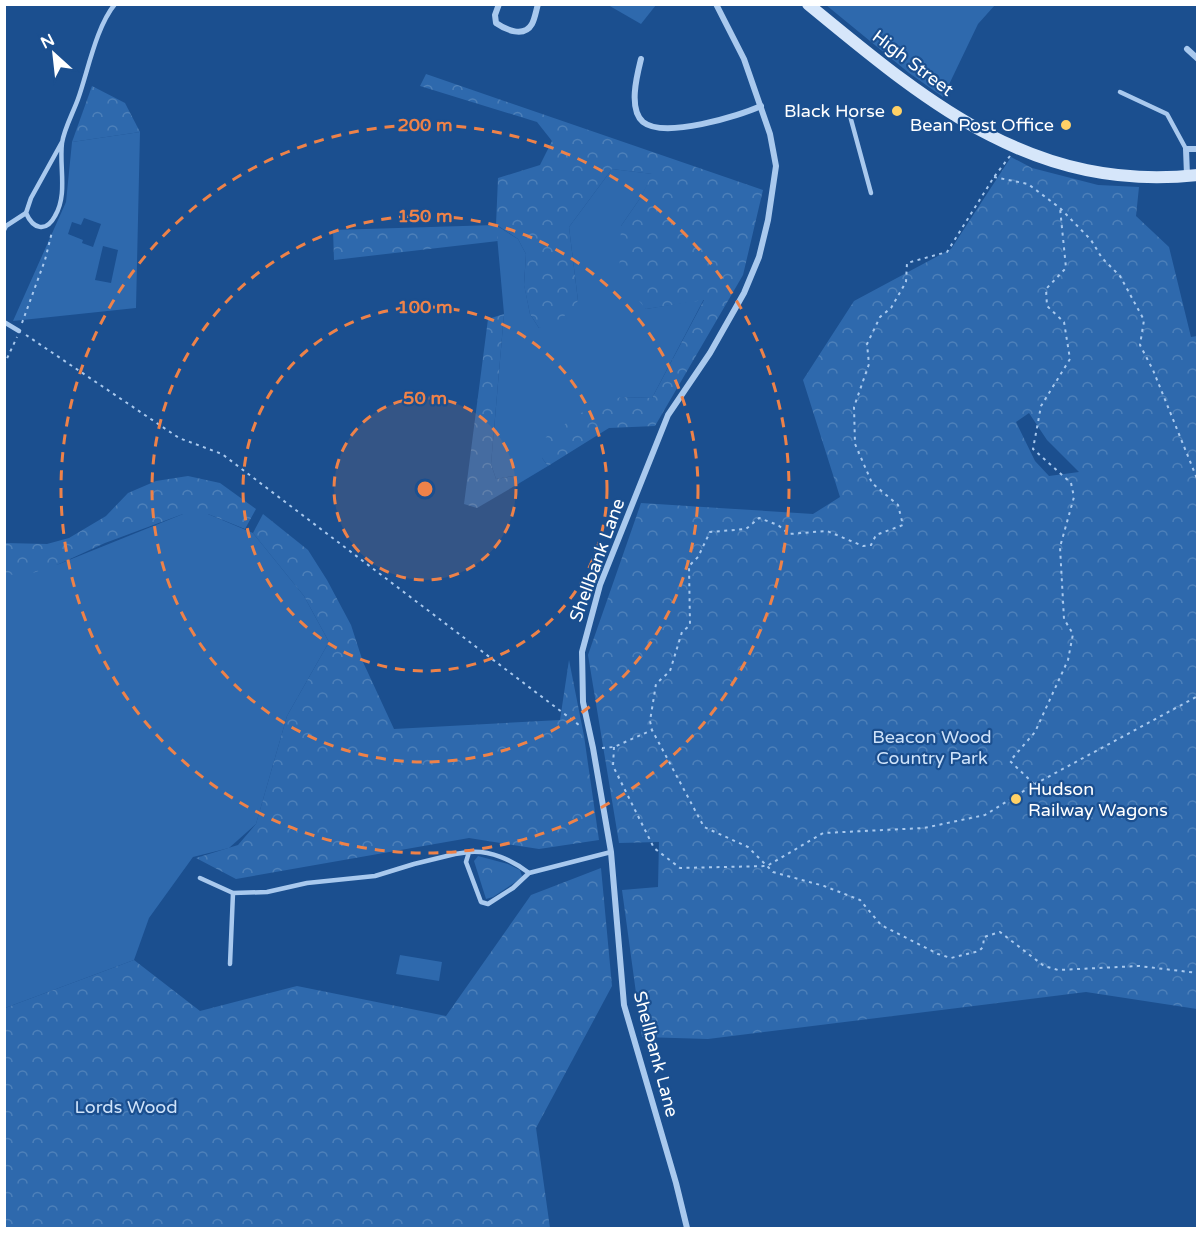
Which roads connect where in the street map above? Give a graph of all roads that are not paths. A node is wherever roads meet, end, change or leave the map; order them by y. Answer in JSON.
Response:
{"nodes":[{"id":1,"x":115,"y":4,"type":"edge"},
{"id":2,"x":499,"y":4,"type":"edge"},
{"id":3,"x":538,"y":4,"type":"edge"},
{"id":4,"x":716,"y":4,"type":"edge"},
{"id":5,"x":808,"y":4,"type":"edge"},
{"id":6,"x":1187,"y":49,"type":"dead end"},
{"id":7,"x":641,"y":59,"type":"dead end"},
{"id":8,"x":1197,"y":59,"type":"edge"},
{"id":9,"x":1120,"y":92,"type":"dead end"},
{"id":10,"x":762,"y":106,"type":"junction"},
{"id":11,"x":849,"y":112,"type":"dead end"},
{"id":12,"x":62,"y":142,"type":"junction"},
{"id":13,"x":1186,"y":149,"type":"junction"},
{"id":14,"x":1197,"y":149,"type":"edge"},
{"id":15,"x":1192,"y":175,"type":"edge"},
{"id":16,"x":871,"y":193,"type":"dead end"},
{"id":17,"x":26,"y":213,"type":"junction"},
{"id":18,"x":4,"y":230,"type":"edge"},
{"id":19,"x":4,"y":322,"type":"edge"},
{"id":20,"x":19,"y":331,"type":"road end"},
{"id":21,"x":469,"y":852,"type":"junction"},
{"id":22,"x":611,"y":852,"type":"junction"},
{"id":23,"x":529,"y":873,"type":"junction"},
{"id":24,"x":200,"y":878,"type":"dead end"},
{"id":25,"x":233,"y":893,"type":"junction"},
{"id":26,"x":230,"y":964,"type":"dead end"},
{"id":27,"x":687,"y":1228,"type":"edge"}],
"edges":[{"from":1,"to":12,"type":"lane"},
{"from":2,"to":3,"type":"street"},
{"from":4,"to":10,"type":"street","name":"Shellbank Lane"},
{"from":5,"to":15,"type":"main road","name":"High Street"},
{"from":6,"to":8,"type":"street"},
{"from":7,"to":10,"type":"street"},
{"from":9,"to":13,"type":"lane"},
{"from":10,"to":22,"type":"street","name":"Shellbank Lane"},
{"from":11,"to":16,"type":"lane"},
{"from":12,"to":17,"type":"lane"},
{"from":12,"to":17,"type":"lane"},
{"from":13,"to":14,"type":"street"},
{"from":13,"to":15,"type":"street"},
{"from":17,"to":18,"type":"lane"},
{"from":19,"to":20,"type":"lane"},
{"from":21,"to":23,"type":"lane"},
{"from":21,"to":23,"type":"lane"},
{"from":21,"to":25,"type":"lane"},
{"from":22,"to":23,"type":"lane"},
{"from":22,"to":27,"type":"street","name":"Shellbank Lane"},
{"from":24,"to":25,"type":"lane"},
{"from":25,"to":26,"type":"lane"}]}
